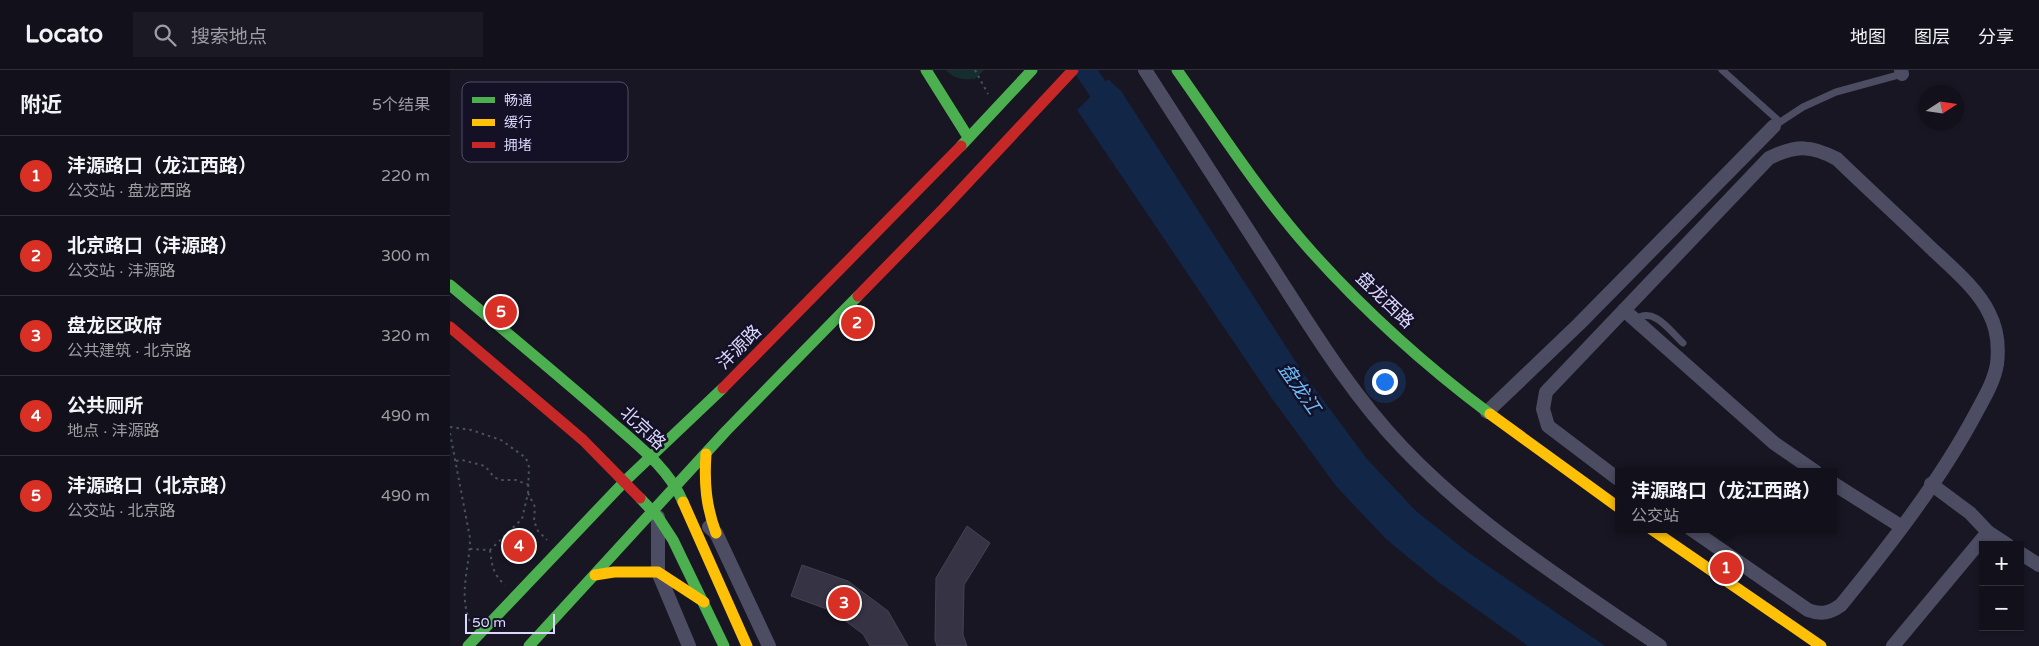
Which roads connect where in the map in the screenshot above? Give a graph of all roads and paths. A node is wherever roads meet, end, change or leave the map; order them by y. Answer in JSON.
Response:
{"nodes":[{"id":1,"x":926,"y":70,"type":"edge"},
{"id":2,"x":975,"y":70,"type":"edge"},
{"id":3,"x":1074,"y":70,"type":"edge"},
{"id":4,"x":1145,"y":70,"type":"edge"},
{"id":5,"x":1177,"y":70,"type":"edge"},
{"id":6,"x":1722,"y":70,"type":"edge"},
{"id":7,"x":1030,"y":72,"type":"edge"},
{"id":8,"x":1901,"y":72,"type":"edge"},
{"id":9,"x":995,"y":109,"type":"junction"},
{"id":10,"x":1777,"y":124,"type":"junction"},
{"id":11,"x":968,"y":137,"type":"junction"},
{"id":12,"x":450,"y":285,"type":"edge"},
{"id":13,"x":1624,"y":310,"type":"junction"},
{"id":14,"x":1635,"y":320,"type":"junction"},
{"id":15,"x":450,"y":327,"type":"edge"},
{"id":16,"x":1683,"y":343,"type":"dead end"},
{"id":17,"x":1487,"y":412,"type":"junction"},
{"id":18,"x":450,"y":427,"type":"edge"},
{"id":19,"x":450,"y":433,"type":"edge"},
{"id":20,"x":706,"y":454,"type":"junction"},
{"id":21,"x":650,"y":457,"type":"junction"},
{"id":22,"x":456,"y":461,"type":"junction"},
{"id":23,"x":1810,"y":468,"type":"edge"},
{"id":24,"x":1615,"y":477,"type":"edge"},
{"id":25,"x":625,"y":481,"type":"junction"},
{"id":26,"x":1931,"y":484,"type":"junction"},
{"id":27,"x":528,"y":486,"type":"junction"},
{"id":28,"x":676,"y":486,"type":"junction"},
{"id":29,"x":1837,"y":486,"type":"edge"},
{"id":30,"x":528,"y":493,"type":"junction"},
{"id":31,"x":685,"y":505,"type":"junction"},
{"id":32,"x":1615,"y":505,"type":"edge"},
{"id":33,"x":656,"y":514,"type":"junction"},
{"id":34,"x":1902,"y":527,"type":"junction"},
{"id":35,"x":1988,"y":532,"type":"junction"},
{"id":36,"x":716,"y":533,"type":"junction"},
{"id":37,"x":1657,"y":533,"type":"edge"},
{"id":38,"x":1697,"y":533,"type":"edge"},
{"id":39,"x":2002,"y":541,"type":"edge"},
{"id":40,"x":470,"y":549,"type":"junction"},
{"id":41,"x":490,"y":550,"type":"junction"},
{"id":42,"x":557,"y":551,"type":"junction"},
{"id":43,"x":2024,"y":556,"type":"edge"},
{"id":44,"x":2039,"y":565,"type":"edge"},
{"id":45,"x":658,"y":572,"type":"junction"},
{"id":46,"x":595,"y":575,"type":"junction"},
{"id":47,"x":516,"y":595,"type":"junction"},
{"id":48,"x":704,"y":603,"type":"junction"},
{"id":49,"x":477,"y":636,"type":"junction"},
{"id":50,"x":468,"y":646,"type":"edge"},
{"id":51,"x":529,"y":646,"type":"edge"},
{"id":52,"x":689,"y":646,"type":"edge"},
{"id":53,"x":724,"y":646,"type":"edge"},
{"id":54,"x":747,"y":646,"type":"edge"},
{"id":55,"x":769,"y":646,"type":"edge"},
{"id":56,"x":1660,"y":646,"type":"edge"},
{"id":57,"x":1820,"y":646,"type":"edge"},
{"id":58,"x":1893,"y":646,"type":"edge"}],
"edges":[{"from":1,"to":11,"type":"main road"},
{"from":2,"to":9,"type":"path"},
{"from":3,"to":20,"type":"main road"},
{"from":4,"to":56,"type":"street"},
{"from":5,"to":17,"type":"main road","name":"盘龙西路"},
{"from":6,"to":10,"type":"lane"},
{"from":7,"to":9,"type":"main road","name":"沣源路"},
{"from":8,"to":10,"type":"lane"},
{"from":9,"to":11,"type":"main road","name":"沣源路"},
{"from":10,"to":17,"type":"street"},
{"from":11,"to":21,"type":"main road","name":"沣源路"},
{"from":12,"to":21,"type":"main road","name":"北京路"},
{"from":13,"to":14,"type":"street"},
{"from":13,"to":24,"type":"street"},
{"from":13,"to":26,"type":"street"},
{"from":14,"to":16,"type":"lane"},
{"from":14,"to":23,"type":"street"},
{"from":15,"to":25,"type":"main road"},
{"from":17,"to":32,"type":"main road","name":"盘龙西路"},
{"from":18,"to":27,"type":"path"},
{"from":19,"to":22,"type":"path"},
{"from":20,"to":28,"type":"main road"},
{"from":20,"to":36,"type":"main road"},
{"from":21,"to":25,"type":"main road","name":"沣源路"},
{"from":21,"to":28,"type":"main road","name":"北京路"},
{"from":22,"to":27,"type":"path"},
{"from":22,"to":40,"type":"path"},
{"from":25,"to":33,"type":"main road"},
{"from":25,"to":42,"type":"main road","name":"沣源路"},
{"from":26,"to":34,"type":"street"},
{"from":26,"to":35,"type":"street"},
{"from":27,"to":30,"type":"path"},
{"from":28,"to":31,"type":"main road","name":"北京路"},
{"from":28,"to":33,"type":"main road"},
{"from":29,"to":34,"type":"street"},
{"from":30,"to":41,"type":"path"},
{"from":30,"to":42,"type":"path"},
{"from":31,"to":36,"type":"street"},
{"from":31,"to":54,"type":"main road","name":"北京路"},
{"from":33,"to":45,"type":"street"},
{"from":33,"to":46,"type":"main road"},
{"from":33,"to":48,"type":"main road"},
{"from":34,"to":38,"type":"street"},
{"from":35,"to":39,"type":"street"},
{"from":35,"to":58,"type":"street"},
{"from":36,"to":55,"type":"street"},
{"from":37,"to":57,"type":"main road"},
{"from":40,"to":41,"type":"path"},
{"from":40,"to":49,"type":"path"},
{"from":41,"to":47,"type":"path"},
{"from":42,"to":47,"type":"main road","name":"沣源路"},
{"from":43,"to":44,"type":"street"},
{"from":45,"to":46,"type":"main road"},
{"from":45,"to":48,"type":"main road"},
{"from":45,"to":52,"type":"street"},
{"from":46,"to":51,"type":"main road"},
{"from":47,"to":49,"type":"main road","name":"沣源路"},
{"from":48,"to":53,"type":"main road"},
{"from":49,"to":50,"type":"main road","name":"沣源路"}]}
